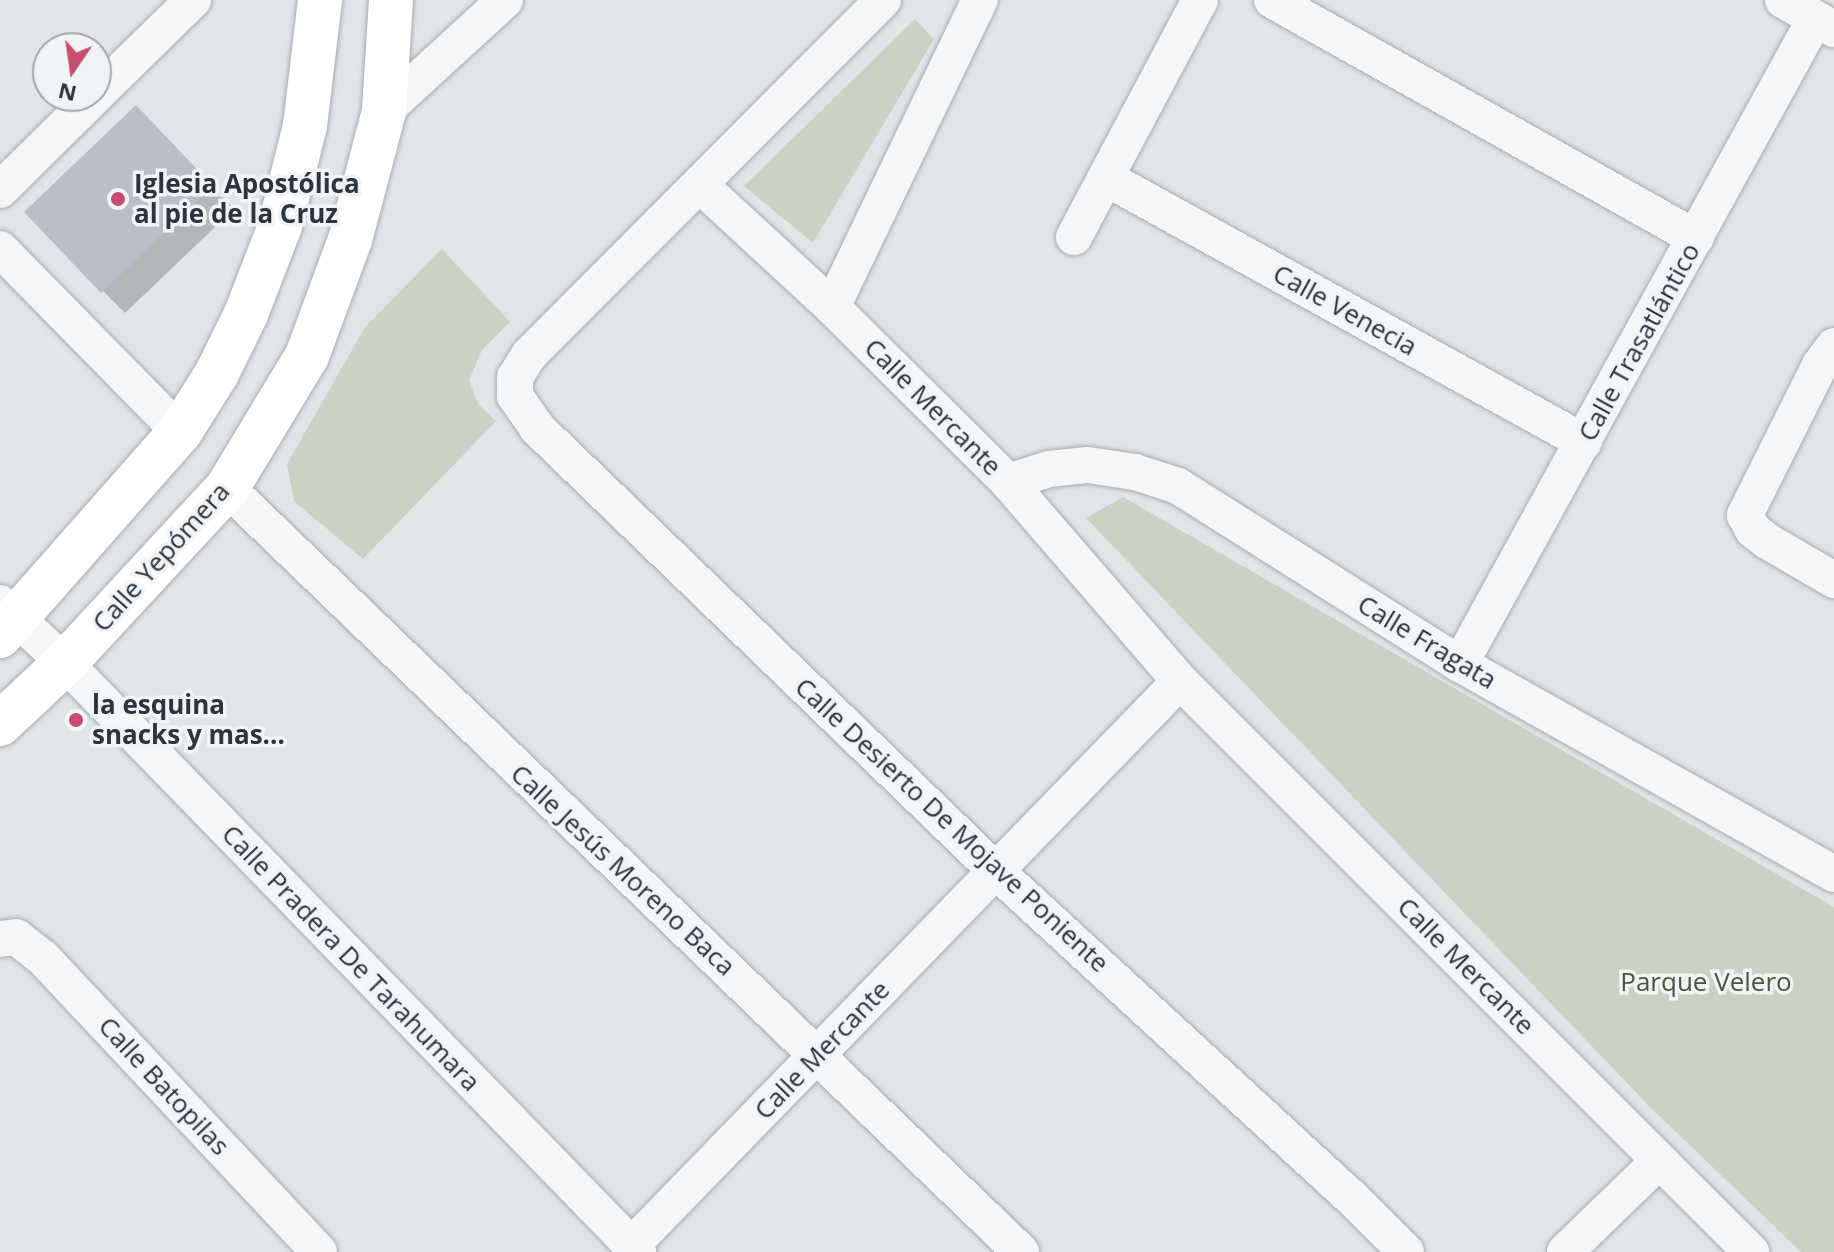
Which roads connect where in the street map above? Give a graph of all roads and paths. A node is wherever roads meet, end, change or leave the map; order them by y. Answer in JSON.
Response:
{"nodes":[{"id":1,"x":193,"y":0,"type":"edge"},
{"id":2,"x":320,"y":0,"type":"edge"},
{"id":3,"x":391,"y":0,"type":"edge"},
{"id":4,"x":505,"y":0,"type":"edge"},
{"id":5,"x":883,"y":0,"type":"edge"},
{"id":6,"x":980,"y":0,"type":"edge"},
{"id":7,"x":1200,"y":0,"type":"edge"},
{"id":8,"x":1272,"y":0,"type":"edge"},
{"id":9,"x":1783,"y":0,"type":"edge"},
{"id":10,"x":1824,"y":24,"type":"edge"},
{"id":11,"x":112,"y":80,"type":"edge"},
{"id":12,"x":384,"y":111,"type":"junction"},
{"id":13,"x":80,"y":112,"type":"edge"},
{"id":14,"x":1106,"y":178,"type":"junction"},
{"id":15,"x":700,"y":185,"type":"junction"},
{"id":16,"x":0,"y":190,"type":"edge"},
{"id":17,"x":1074,"y":237,"type":"dead end"},
{"id":18,"x":1696,"y":238,"type":"junction"},
{"id":19,"x":0,"y":249,"type":"edge"},
{"id":20,"x":832,"y":307,"type":"junction"},
{"id":21,"x":1834,"y":346,"type":"edge"},
{"id":22,"x":180,"y":432,"type":"junction"},
{"id":23,"x":1584,"y":442,"type":"junction"},
{"id":24,"x":1008,"y":482,"type":"junction"},
{"id":25,"x":227,"y":488,"type":"junction"},
{"id":26,"x":1834,"y":580,"type":"edge"},
{"id":27,"x":6,"y":619,"type":"edge"},
{"id":28,"x":65,"y":663,"type":"junction"},
{"id":29,"x":1460,"y":664,"type":"junction"},
{"id":30,"x":1180,"y":681,"type":"junction"},
{"id":31,"x":0,"y":724,"type":"edge"},
{"id":32,"x":995,"y":870,"type":"junction"},
{"id":33,"x":1834,"y":874,"type":"edge"},
{"id":34,"x":0,"y":939,"type":"edge"},
{"id":35,"x":819,"y":1055,"type":"junction"},
{"id":36,"x":1659,"y":1161,"type":"junction"},
{"id":37,"x":635,"y":1249,"type":"edge"},
{"id":38,"x":319,"y":1252,"type":"edge"},
{"id":39,"x":1021,"y":1252,"type":"edge"},
{"id":40,"x":1406,"y":1252,"type":"edge"},
{"id":41,"x":1565,"y":1252,"type":"edge"},
{"id":42,"x":1751,"y":1252,"type":"edge"}],
"edges":[{"from":1,"to":11,"type":"street"},
{"from":2,"to":22,"type":"main road"},
{"from":3,"to":12,"type":"main road","name":"Calle Yepómera"},
{"from":4,"to":12,"type":"street"},
{"from":5,"to":15,"type":"street"},
{"from":6,"to":20,"type":"street"},
{"from":7,"to":14,"type":"street"},
{"from":8,"to":18,"type":"street"},
{"from":9,"to":10,"type":"street"},
{"from":10,"to":18,"type":"street","name":"Calle Trasatlántico"},
{"from":12,"to":25,"type":"main road","name":"Calle Yepómera"},
{"from":13,"to":16,"type":"street"},
{"from":14,"to":17,"type":"street"},
{"from":14,"to":23,"type":"street","name":"Calle Venecia"},
{"from":15,"to":20,"type":"street","name":"Calle Mercante"},
{"from":15,"to":32,"type":"street","name":"Calle Desierto De Mojave Poniente"},
{"from":18,"to":23,"type":"street","name":"Calle Trasatlántico"},
{"from":19,"to":22,"type":"street"},
{"from":20,"to":24,"type":"street","name":"Calle Mercante"},
{"from":21,"to":26,"type":"street"},
{"from":22,"to":27,"type":"main road"},
{"from":23,"to":29,"type":"street","name":"Calle Trasatlántico"},
{"from":24,"to":29,"type":"street","name":"Calle Fragata"},
{"from":24,"to":30,"type":"street","name":"Calle Mercante"},
{"from":25,"to":28,"type":"main road","name":"Calle Yepómera"},
{"from":25,"to":35,"type":"street","name":"Calle Jesús Moreno Baca"},
{"from":27,"to":28,"type":"street","name":"Calle Pradera De Tarahumara"},
{"from":28,"to":31,"type":"main road","name":"Calle Yepómera"},
{"from":28,"to":37,"type":"street","name":"Calle Pradera De Tarahumara"},
{"from":29,"to":33,"type":"street","name":"Calle Fragata"},
{"from":30,"to":32,"type":"street","name":"Calle Mercante"},
{"from":30,"to":36,"type":"street","name":"Calle Mercante"},
{"from":32,"to":35,"type":"street","name":"Calle Mercante"},
{"from":32,"to":40,"type":"street","name":"Calle Desierto De Mojave Poniente"},
{"from":34,"to":38,"type":"street","name":"Calle Batopilas"},
{"from":35,"to":37,"type":"street","name":"Calle Mercante"},
{"from":35,"to":39,"type":"street","name":"Calle Jesús Moreno Baca"},
{"from":36,"to":41,"type":"street"},
{"from":36,"to":42,"type":"street","name":"Calle Mercante"}]}
